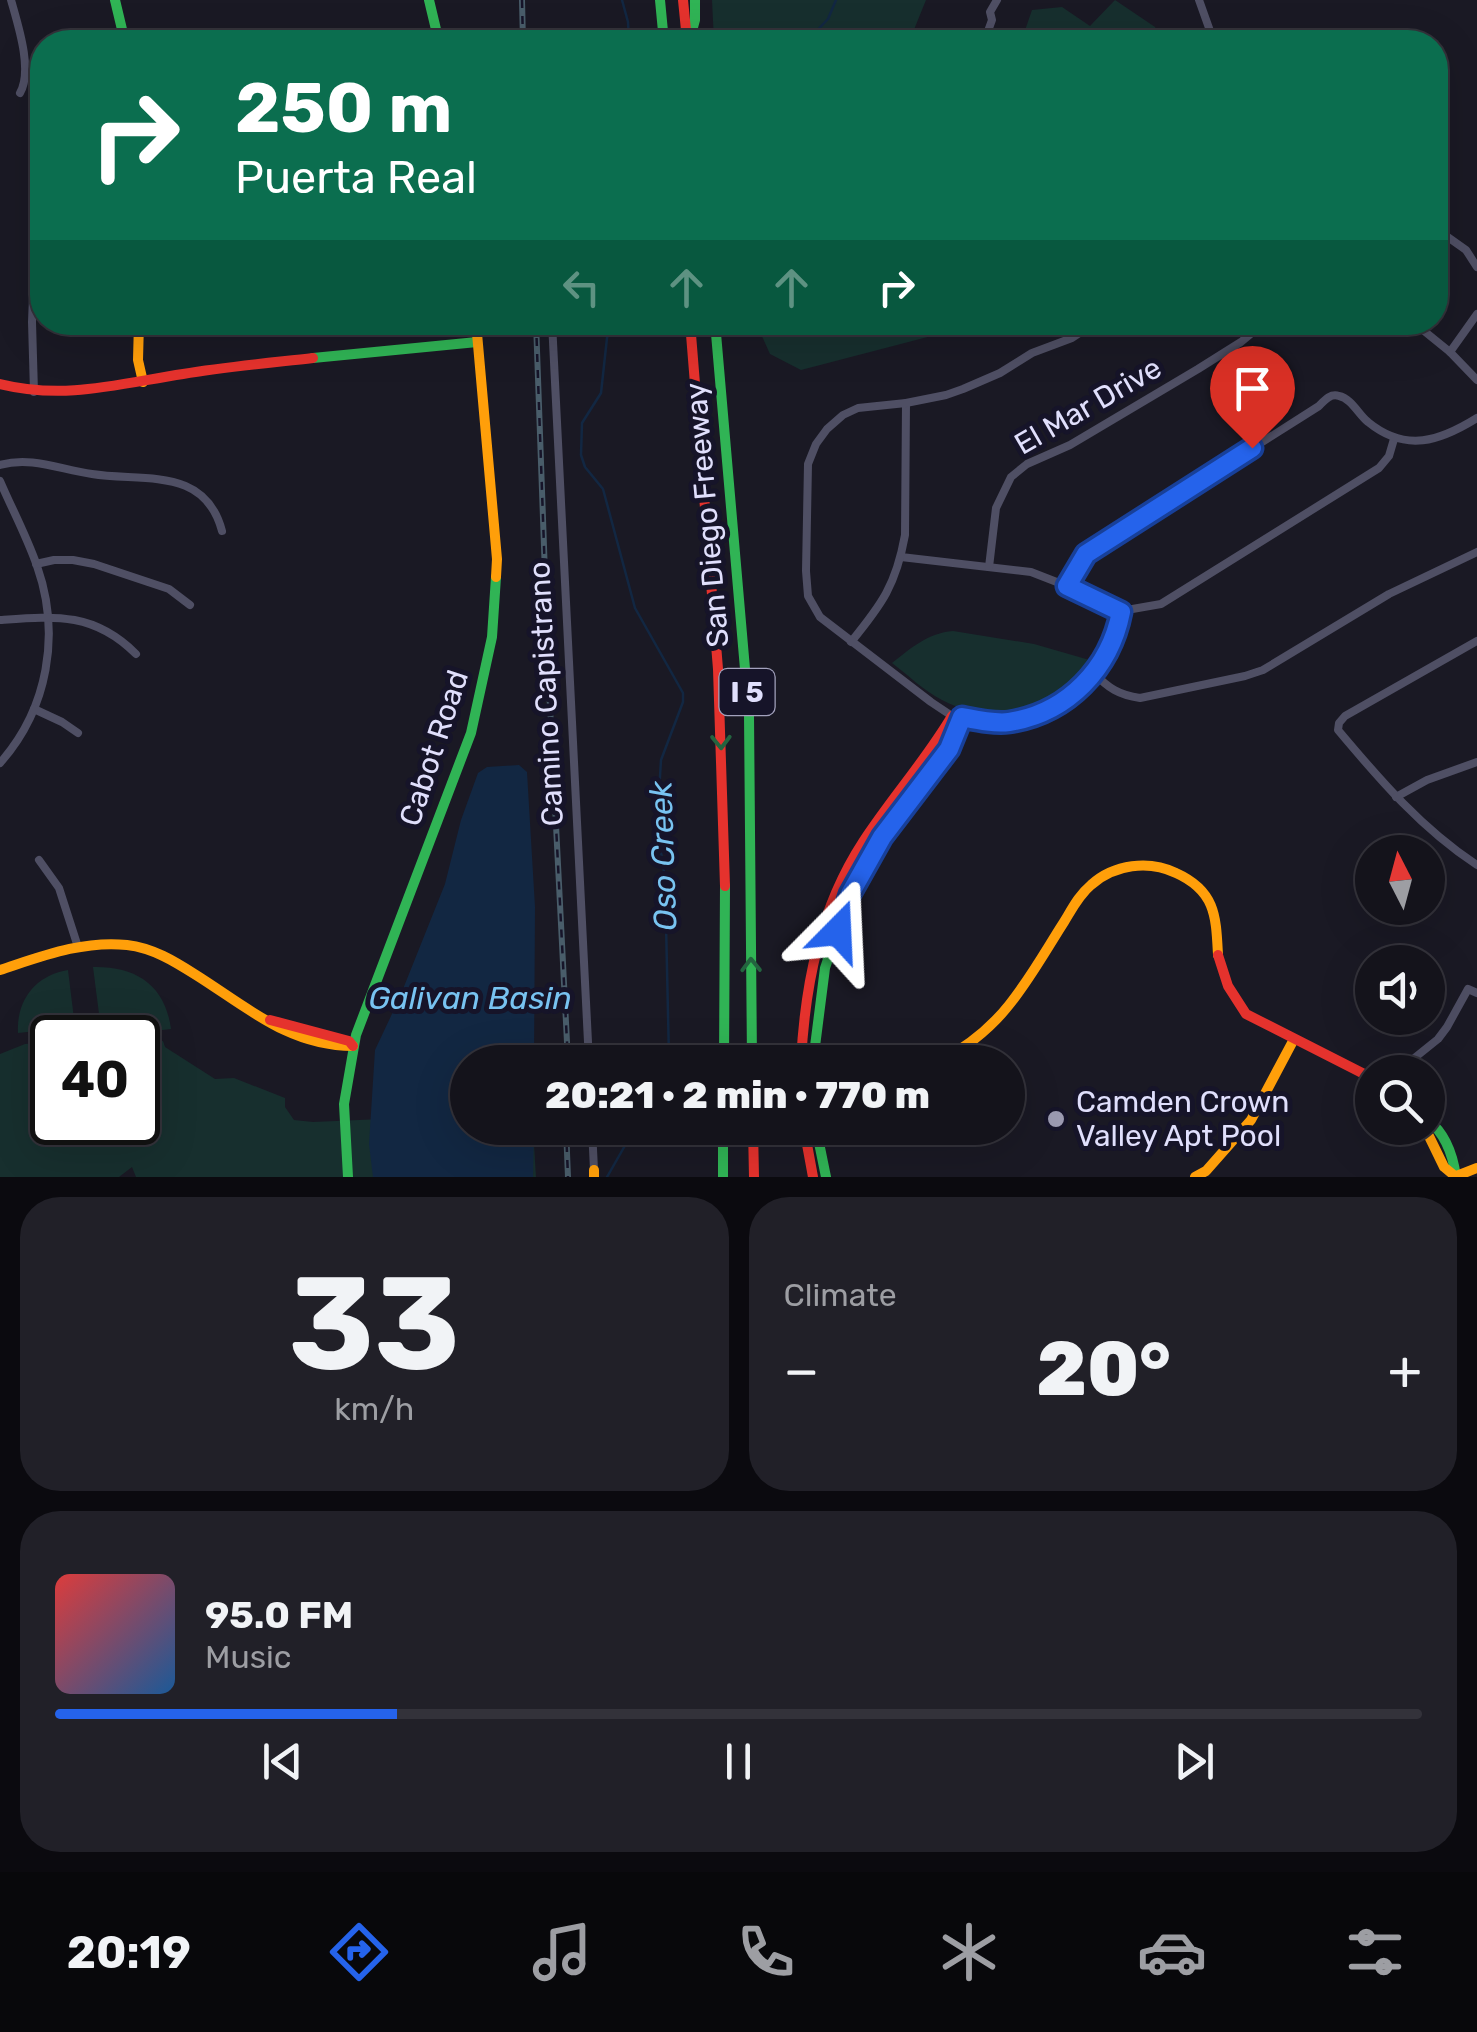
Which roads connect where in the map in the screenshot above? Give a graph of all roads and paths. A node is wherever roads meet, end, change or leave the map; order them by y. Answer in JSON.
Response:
{"nodes":[{"id":1,"x":11,"y":0,"type":"edge"},
{"id":2,"x":115,"y":0,"type":"edge"},
{"id":3,"x":430,"y":0,"type":"edge"},
{"id":4,"x":660,"y":0,"type":"edge"},
{"id":5,"x":683,"y":0,"type":"edge"},
{"id":6,"x":696,"y":0,"type":"edge"},
{"id":7,"x":998,"y":0,"type":"edge"},
{"id":8,"x":1200,"y":0,"type":"edge"},
{"id":9,"x":121,"y":30,"type":"edge"},
{"id":10,"x":436,"y":30,"type":"edge"},
{"id":11,"x":663,"y":30,"type":"edge"},
{"id":12,"x":687,"y":30,"type":"edge"},
{"id":13,"x":692,"y":30,"type":"edge"},
{"id":14,"x":988,"y":30,"type":"edge"},
{"id":15,"x":1210,"y":30,"type":"edge"},
{"id":16,"x":20,"y":93,"type":"dead end"},
{"id":17,"x":1448,"y":237,"type":"edge"},
{"id":18,"x":1477,"y":266,"type":"edge"},
{"id":19,"x":1477,"y":314,"type":"edge"},
{"id":20,"x":32,"y":335,"type":"edge"},
{"id":21,"x":139,"y":335,"type":"edge"},
{"id":22,"x":477,"y":335,"type":"edge"},
{"id":23,"x":553,"y":335,"type":"edge"},
{"id":24,"x":691,"y":335,"type":"edge"},
{"id":25,"x":716,"y":335,"type":"edge"},
{"id":26,"x":1076,"y":335,"type":"edge"},
{"id":27,"x":1246,"y":335,"type":"edge"},
{"id":28,"x":1429,"y":335,"type":"edge"},
{"id":29,"x":478,"y":342,"type":"junction"},
{"id":30,"x":1450,"y":352,"type":"junction"},
{"id":31,"x":1477,"y":380,"type":"edge"},
{"id":32,"x":143,"y":382,"type":"junction"},
{"id":33,"x":0,"y":384,"type":"edge"},
{"id":34,"x":34,"y":392,"type":"junction"},
{"id":35,"x":906,"y":402,"type":"junction"},
{"id":36,"x":1477,"y":418,"type":"edge"},
{"id":37,"x":1394,"y":439,"type":"junction"},
{"id":38,"x":0,"y":466,"type":"edge"},
{"id":39,"x":0,"y":480,"type":"edge"},
{"id":40,"x":222,"y":531,"type":"dead end"},
{"id":41,"x":1477,"y":552,"type":"edge"},
{"id":42,"x":901,"y":557,"type":"junction"},
{"id":43,"x":36,"y":564,"type":"junction"},
{"id":44,"x":989,"y":567,"type":"junction"},
{"id":45,"x":1067,"y":586,"type":"junction"},
{"id":46,"x":190,"y":605,"type":"dead end"},
{"id":47,"x":1121,"y":612,"type":"junction"},
{"id":48,"x":48,"y":616,"type":"junction"},
{"id":49,"x":0,"y":620,"type":"edge"},
{"id":50,"x":1477,"y":641,"type":"edge"},
{"id":51,"x":851,"y":642,"type":"junction"},
{"id":52,"x":136,"y":654,"type":"dead end"},
{"id":53,"x":1094,"y":673,"type":"junction"},
{"id":54,"x":34,"y":709,"type":"junction"},
{"id":55,"x":957,"y":716,"type":"junction"},
{"id":56,"x":78,"y":734,"type":"dead end"},
{"id":57,"x":1477,"y":762,"type":"edge"},
{"id":58,"x":0,"y":763,"type":"edge"},
{"id":59,"x":1396,"y":797,"type":"junction"},
{"id":60,"x":39,"y":860,"type":"dead end"},
{"id":61,"x":1477,"y":865,"type":"edge"},
{"id":62,"x":78,"y":947,"type":"junction"},
{"id":63,"x":0,"y":970,"type":"edge"},
{"id":64,"x":1477,"y":994,"type":"edge"},
{"id":65,"x":1293,"y":1041,"type":"junction"},
{"id":66,"x":588,"y":1045,"type":"edge"},
{"id":67,"x":724,"y":1045,"type":"edge"},
{"id":68,"x":752,"y":1045,"type":"edge"},
{"id":69,"x":801,"y":1045,"type":"edge"},
{"id":70,"x":815,"y":1045,"type":"edge"},
{"id":71,"x":968,"y":1045,"type":"edge"},
{"id":72,"x":354,"y":1046,"type":"junction"},
{"id":73,"x":1418,"y":1055,"type":"edge"},
{"id":74,"x":1355,"y":1068,"type":"edge"},
{"id":75,"x":1445,"y":1144,"type":"edge"},
{"id":76,"x":593,"y":1145,"type":"edge"},
{"id":77,"x":723,"y":1145,"type":"edge"},
{"id":78,"x":754,"y":1145,"type":"edge"},
{"id":79,"x":807,"y":1145,"type":"edge"},
{"id":80,"x":819,"y":1145,"type":"edge"},
{"id":81,"x":1434,"y":1145,"type":"edge"},
{"id":82,"x":1477,"y":1168,"type":"edge"},
{"id":83,"x":594,"y":1173,"type":"edge"},
{"id":84,"x":754,"y":1173,"type":"edge"},
{"id":85,"x":348,"y":1177,"type":"edge"},
{"id":86,"x":722,"y":1177,"type":"edge"},
{"id":87,"x":814,"y":1177,"type":"edge"},
{"id":88,"x":826,"y":1177,"type":"edge"},
{"id":89,"x":1195,"y":1177,"type":"edge"},
{"id":90,"x":1455,"y":1177,"type":"edge"}],
"edges":[{"from":1,"to":16,"type":"street"},
{"from":2,"to":9,"type":"main road"},
{"from":3,"to":10,"type":"main road"},
{"from":4,"to":11,"type":"main road"},
{"from":5,"to":12,"type":"main road"},
{"from":6,"to":13,"type":"main road"},
{"from":7,"to":14,"type":"street"},
{"from":8,"to":15,"type":"street"},
{"from":17,"to":18,"type":"street"},
{"from":19,"to":30,"type":"street"},
{"from":20,"to":34,"type":"street"},
{"from":21,"to":32,"type":"main road"},
{"from":22,"to":29,"type":"main road","name":"Cabot Road"},
{"from":23,"to":66,"type":"street","name":"Camino Capistrano"},
{"from":24,"to":67,"type":"main road","name":"San Diego Freeway","number":"I 5","one_way":true},
{"from":68,"to":25,"type":"main road","name":"San Diego Freeway","number":"I 5","one_way":true},
{"from":26,"to":35,"type":"street"},
{"from":27,"to":44,"type":"street","name":"El Mar Drive"},
{"from":28,"to":30,"type":"street"},
{"from":29,"to":32,"type":"main road"},
{"from":29,"to":72,"type":"main road","name":"Cabot Road"},
{"from":30,"to":31,"type":"street"},
{"from":32,"to":34,"type":"main road"},
{"from":33,"to":34,"type":"main road"},
{"from":35,"to":42,"type":"street"},
{"from":35,"to":51,"type":"street"},
{"from":36,"to":37,"type":"street"},
{"from":37,"to":45,"type":"street"},
{"from":37,"to":47,"type":"street"},
{"from":38,"to":40,"type":"street"},
{"from":39,"to":43,"type":"street"},
{"from":41,"to":53,"type":"street"},
{"from":42,"to":44,"type":"street"},
{"from":42,"to":51,"type":"street"},
{"from":43,"to":46,"type":"street"},
{"from":43,"to":48,"type":"street"},
{"from":44,"to":45,"type":"street"},
{"from":45,"to":47,"type":"street"},
{"from":47,"to":53,"type":"main road"},
{"from":48,"to":49,"type":"street"},
{"from":48,"to":52,"type":"street"},
{"from":48,"to":54,"type":"street"},
{"from":50,"to":59,"type":"street"},
{"from":51,"to":55,"type":"street"},
{"from":53,"to":55,"type":"main road"},
{"from":54,"to":56,"type":"street"},
{"from":54,"to":58,"type":"street"},
{"from":55,"to":69,"type":"main road"},
{"from":55,"to":70,"type":"main road"},
{"from":57,"to":59,"type":"street"},
{"from":59,"to":61,"type":"street"},
{"from":60,"to":62,"type":"street"},
{"from":62,"to":63,"type":"main road"},
{"from":62,"to":72,"type":"main road"},
{"from":64,"to":73,"type":"street"},
{"from":65,"to":71,"type":"main road"},
{"from":65,"to":74,"type":"main road"},
{"from":65,"to":89,"type":"main road"},
{"from":72,"to":85,"type":"main road","name":"Cabot Road"},
{"from":75,"to":90,"type":"main road"},
{"from":76,"to":83,"type":"street"},
{"from":77,"to":86,"type":"main road"},
{"from":78,"to":84,"type":"main road"},
{"from":79,"to":87,"type":"main road"},
{"from":80,"to":88,"type":"main road"},
{"from":81,"to":90,"type":"main road"},
{"from":82,"to":90,"type":"main road"}]}
